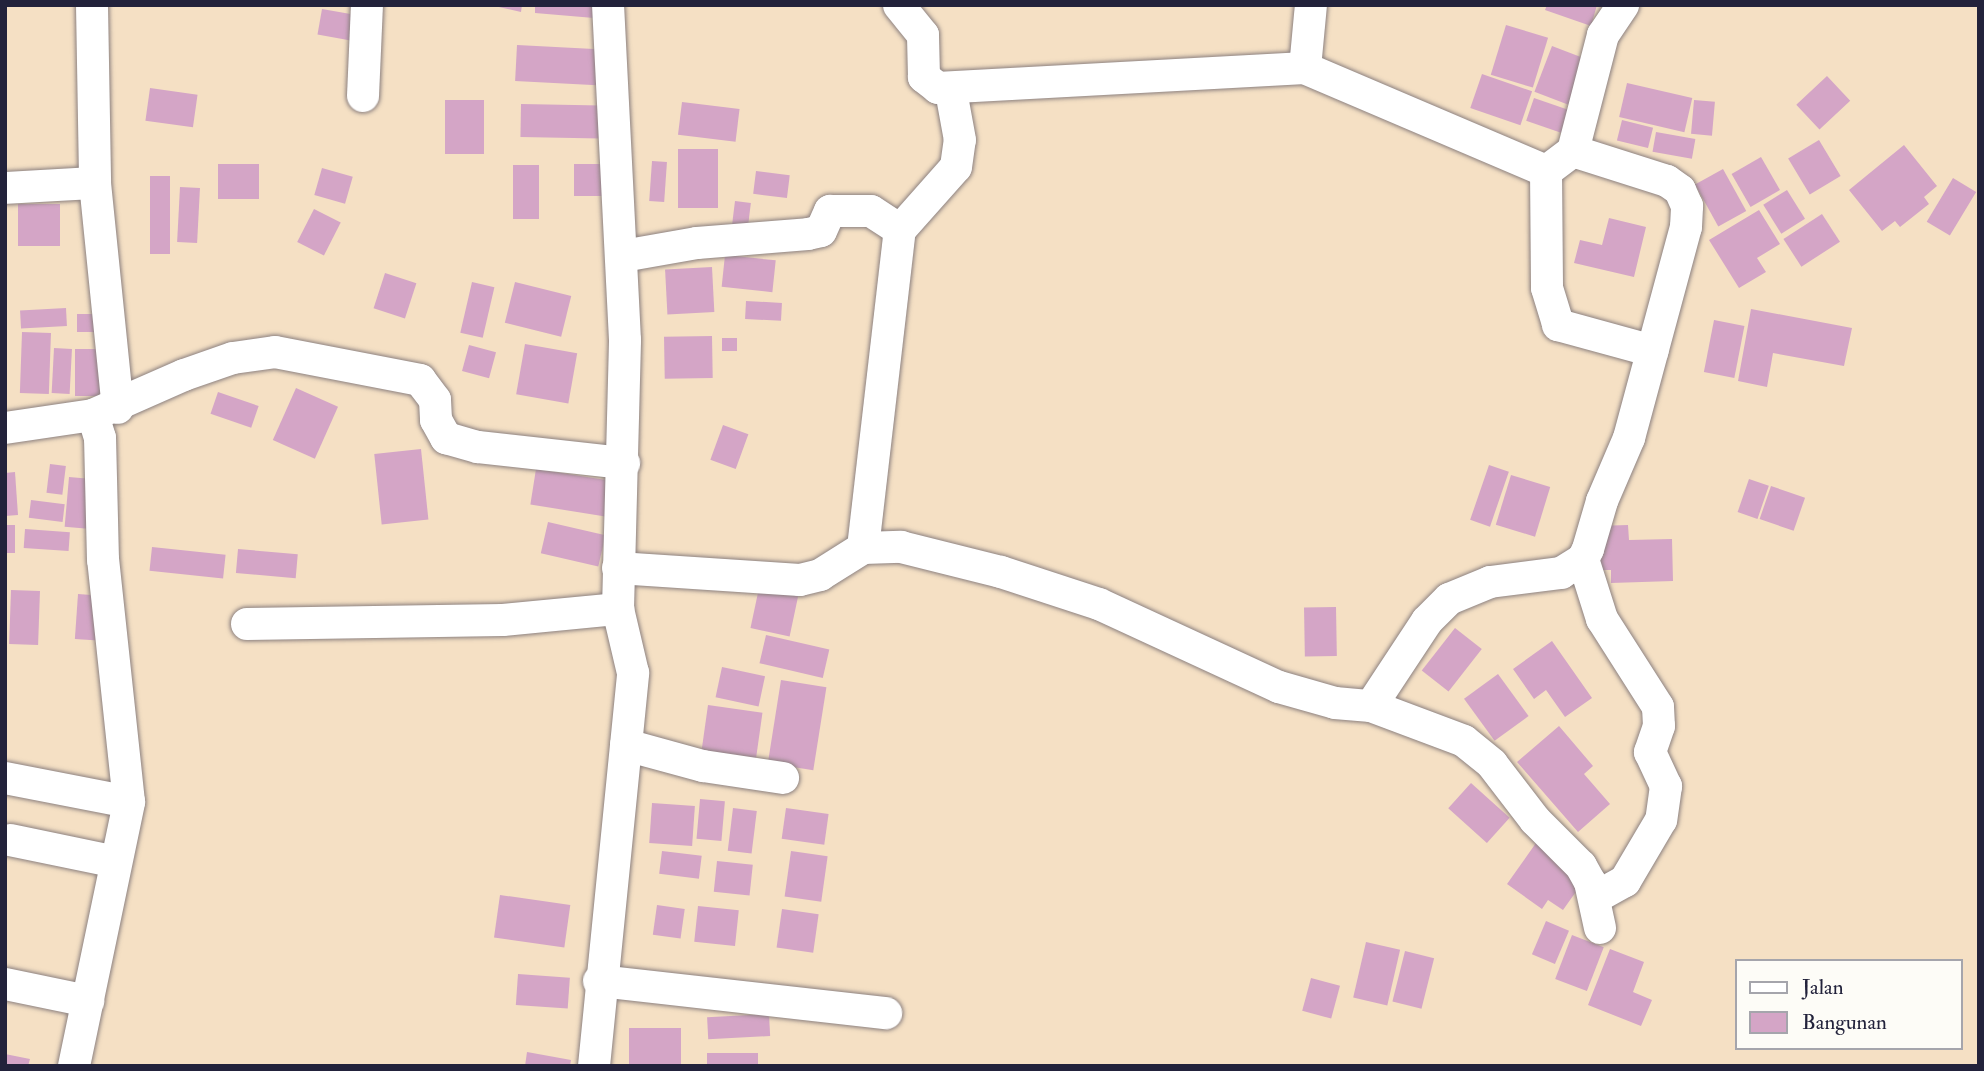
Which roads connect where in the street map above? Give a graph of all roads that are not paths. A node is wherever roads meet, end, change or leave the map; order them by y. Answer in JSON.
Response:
{"nodes":[{"id":1,"x":92,"y":5,"type":"edge"},
{"id":2,"x":368,"y":5,"type":"edge"},
{"id":3,"x":608,"y":5,"type":"edge"},
{"id":4,"x":899,"y":5,"type":"edge"},
{"id":5,"x":1311,"y":5,"type":"edge"},
{"id":6,"x":1623,"y":5,"type":"edge"},
{"id":7,"x":1305,"y":68,"type":"junction"},
{"id":8,"x":951,"y":91,"type":"junction"},
{"id":9,"x":363,"y":96,"type":"dead end"},
{"id":10,"x":1573,"y":151,"type":"junction"},
{"id":11,"x":1546,"y":171,"type":"junction"},
{"id":12,"x":95,"y":183,"type":"junction"},
{"id":13,"x":5,"y":188,"type":"edge"},
{"id":14,"x":900,"y":230,"type":"junction"},
{"id":15,"x":623,"y":256,"type":"junction"},
{"id":16,"x":1653,"y":351,"type":"junction"},
{"id":17,"x":105,"y":412,"type":"junction"},
{"id":18,"x":5,"y":428,"type":"edge"},
{"id":19,"x":624,"y":463,"type":"junction"},
{"id":20,"x":863,"y":548,"type":"junction"},
{"id":21,"x":1583,"y":559,"type":"junction"},
{"id":22,"x":618,"y":568,"type":"junction"},
{"id":23,"x":618,"y":609,"type":"junction"},
{"id":24,"x":247,"y":624,"type":"dead end"},
{"id":25,"x":1370,"y":706,"type":"junction"},
{"id":26,"x":626,"y":745,"type":"junction"},
{"id":27,"x":5,"y":778,"type":"edge"},
{"id":28,"x":783,"y":778,"type":"dead end"},
{"id":29,"x":129,"y":802,"type":"junction"},
{"id":30,"x":10,"y":840,"type":"dead end"},
{"id":31,"x":116,"y":862,"type":"junction"},
{"id":32,"x":599,"y":981,"type":"junction"},
{"id":33,"x":5,"y":984,"type":"edge"},
{"id":34,"x":88,"y":1000,"type":"junction"},
{"id":35,"x":886,"y":1013,"type":"dead end"},
{"id":36,"x":74,"y":1066,"type":"edge"},
{"id":37,"x":594,"y":1066,"type":"edge"}],
"edges":[{"from":1,"to":12,"type":"street"},
{"from":2,"to":9,"type":"street"},
{"from":3,"to":15,"type":"street"},
{"from":4,"to":8,"type":"street"},
{"from":5,"to":7,"type":"street"},
{"from":6,"to":10,"type":"street"},
{"from":7,"to":8,"type":"street"},
{"from":7,"to":11,"type":"street"},
{"from":8,"to":14,"type":"street"},
{"from":10,"to":11,"type":"street"},
{"from":10,"to":16,"type":"street"},
{"from":11,"to":16,"type":"street"},
{"from":12,"to":13,"type":"street"},
{"from":12,"to":17,"type":"street"},
{"from":14,"to":15,"type":"street"},
{"from":14,"to":20,"type":"street"},
{"from":15,"to":19,"type":"street"},
{"from":16,"to":21,"type":"street"},
{"from":17,"to":18,"type":"street"},
{"from":17,"to":19,"type":"street"},
{"from":17,"to":29,"type":"street"},
{"from":19,"to":22,"type":"street"},
{"from":20,"to":22,"type":"street"},
{"from":20,"to":25,"type":"street"},
{"from":21,"to":25,"type":"street"},
{"from":21,"to":25,"type":"street"},
{"from":22,"to":23,"type":"street"},
{"from":23,"to":24,"type":"street"},
{"from":23,"to":26,"type":"street"},
{"from":26,"to":28,"type":"street"},
{"from":26,"to":32,"type":"street"},
{"from":27,"to":29,"type":"street"},
{"from":29,"to":31,"type":"street"},
{"from":30,"to":31,"type":"street"},
{"from":31,"to":34,"type":"street"},
{"from":32,"to":35,"type":"street"},
{"from":32,"to":37,"type":"street"},
{"from":33,"to":34,"type":"street"},
{"from":34,"to":36,"type":"street"}]}
